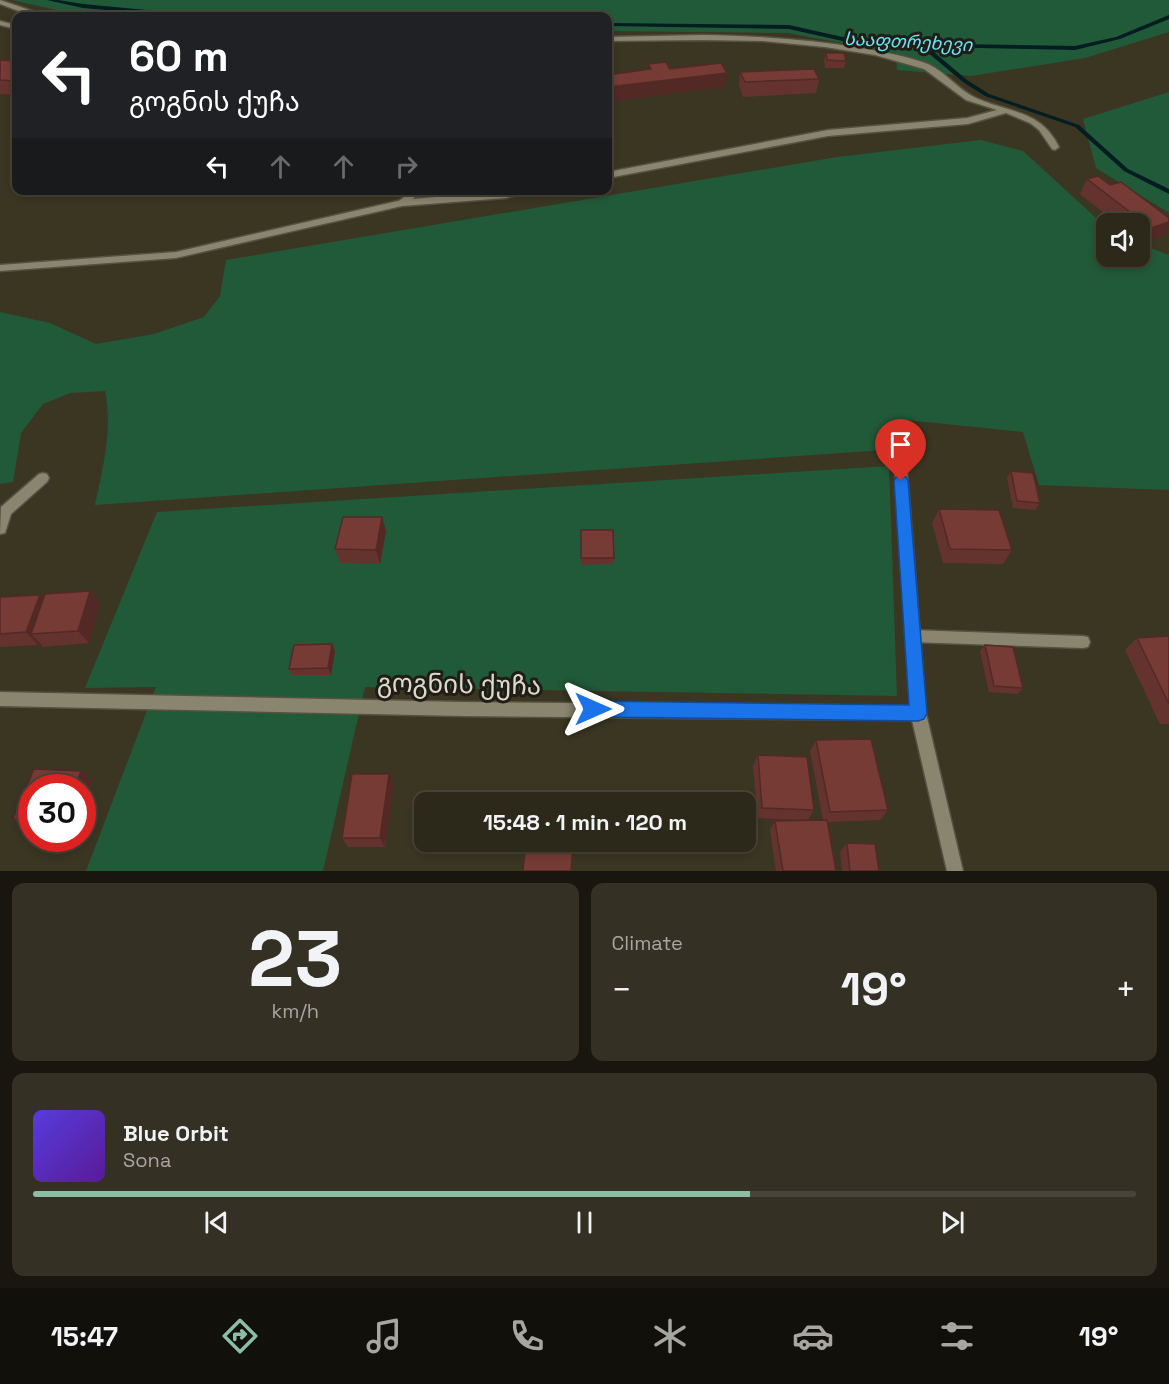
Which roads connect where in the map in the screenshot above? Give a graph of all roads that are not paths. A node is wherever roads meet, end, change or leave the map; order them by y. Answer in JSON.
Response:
{"nodes":[{"id":1,"x":0,"y":2,"type":"edge"},
{"id":2,"x":27,"y":12,"type":"edge"},
{"id":3,"x":612,"y":39,"type":"edge"},
{"id":4,"x":1007,"y":110,"type":"junction"},
{"id":5,"x":1055,"y":147,"type":"dead end"},
{"id":6,"x":612,"y":174,"type":"edge"},
{"id":7,"x":413,"y":195,"type":"edge"},
{"id":8,"x":506,"y":195,"type":"edge"},
{"id":9,"x":402,"y":203,"type":"junction"},
{"id":10,"x":0,"y":268,"type":"edge"},
{"id":11,"x":900,"y":459,"type":"dead end"},
{"id":12,"x":43,"y":478,"type":"dead end"},
{"id":13,"x":0,"y":529,"type":"edge"},
{"id":14,"x":912,"y":636,"type":"junction"},
{"id":15,"x":1083,"y":642,"type":"dead end"},
{"id":16,"x":0,"y":699,"type":"edge"},
{"id":17,"x":918,"y":713,"type":"junction"},
{"id":18,"x":955,"y":871,"type":"edge"}],
"edges":[{"from":1,"to":2,"type":"street"},
{"from":3,"to":4,"type":"street"},
{"from":4,"to":5,"type":"street"},
{"from":4,"to":6,"type":"street"},
{"from":7,"to":9,"type":"street"},
{"from":8,"to":9,"type":"street"},
{"from":9,"to":10,"type":"street"},
{"from":11,"to":14,"type":"street"},
{"from":12,"to":13,"type":"street"},
{"from":14,"to":15,"type":"street"},
{"from":14,"to":17,"type":"street"},
{"from":16,"to":17,"type":"street","name":"გოგნის ქუჩა"},
{"from":17,"to":18,"type":"street"}]}
